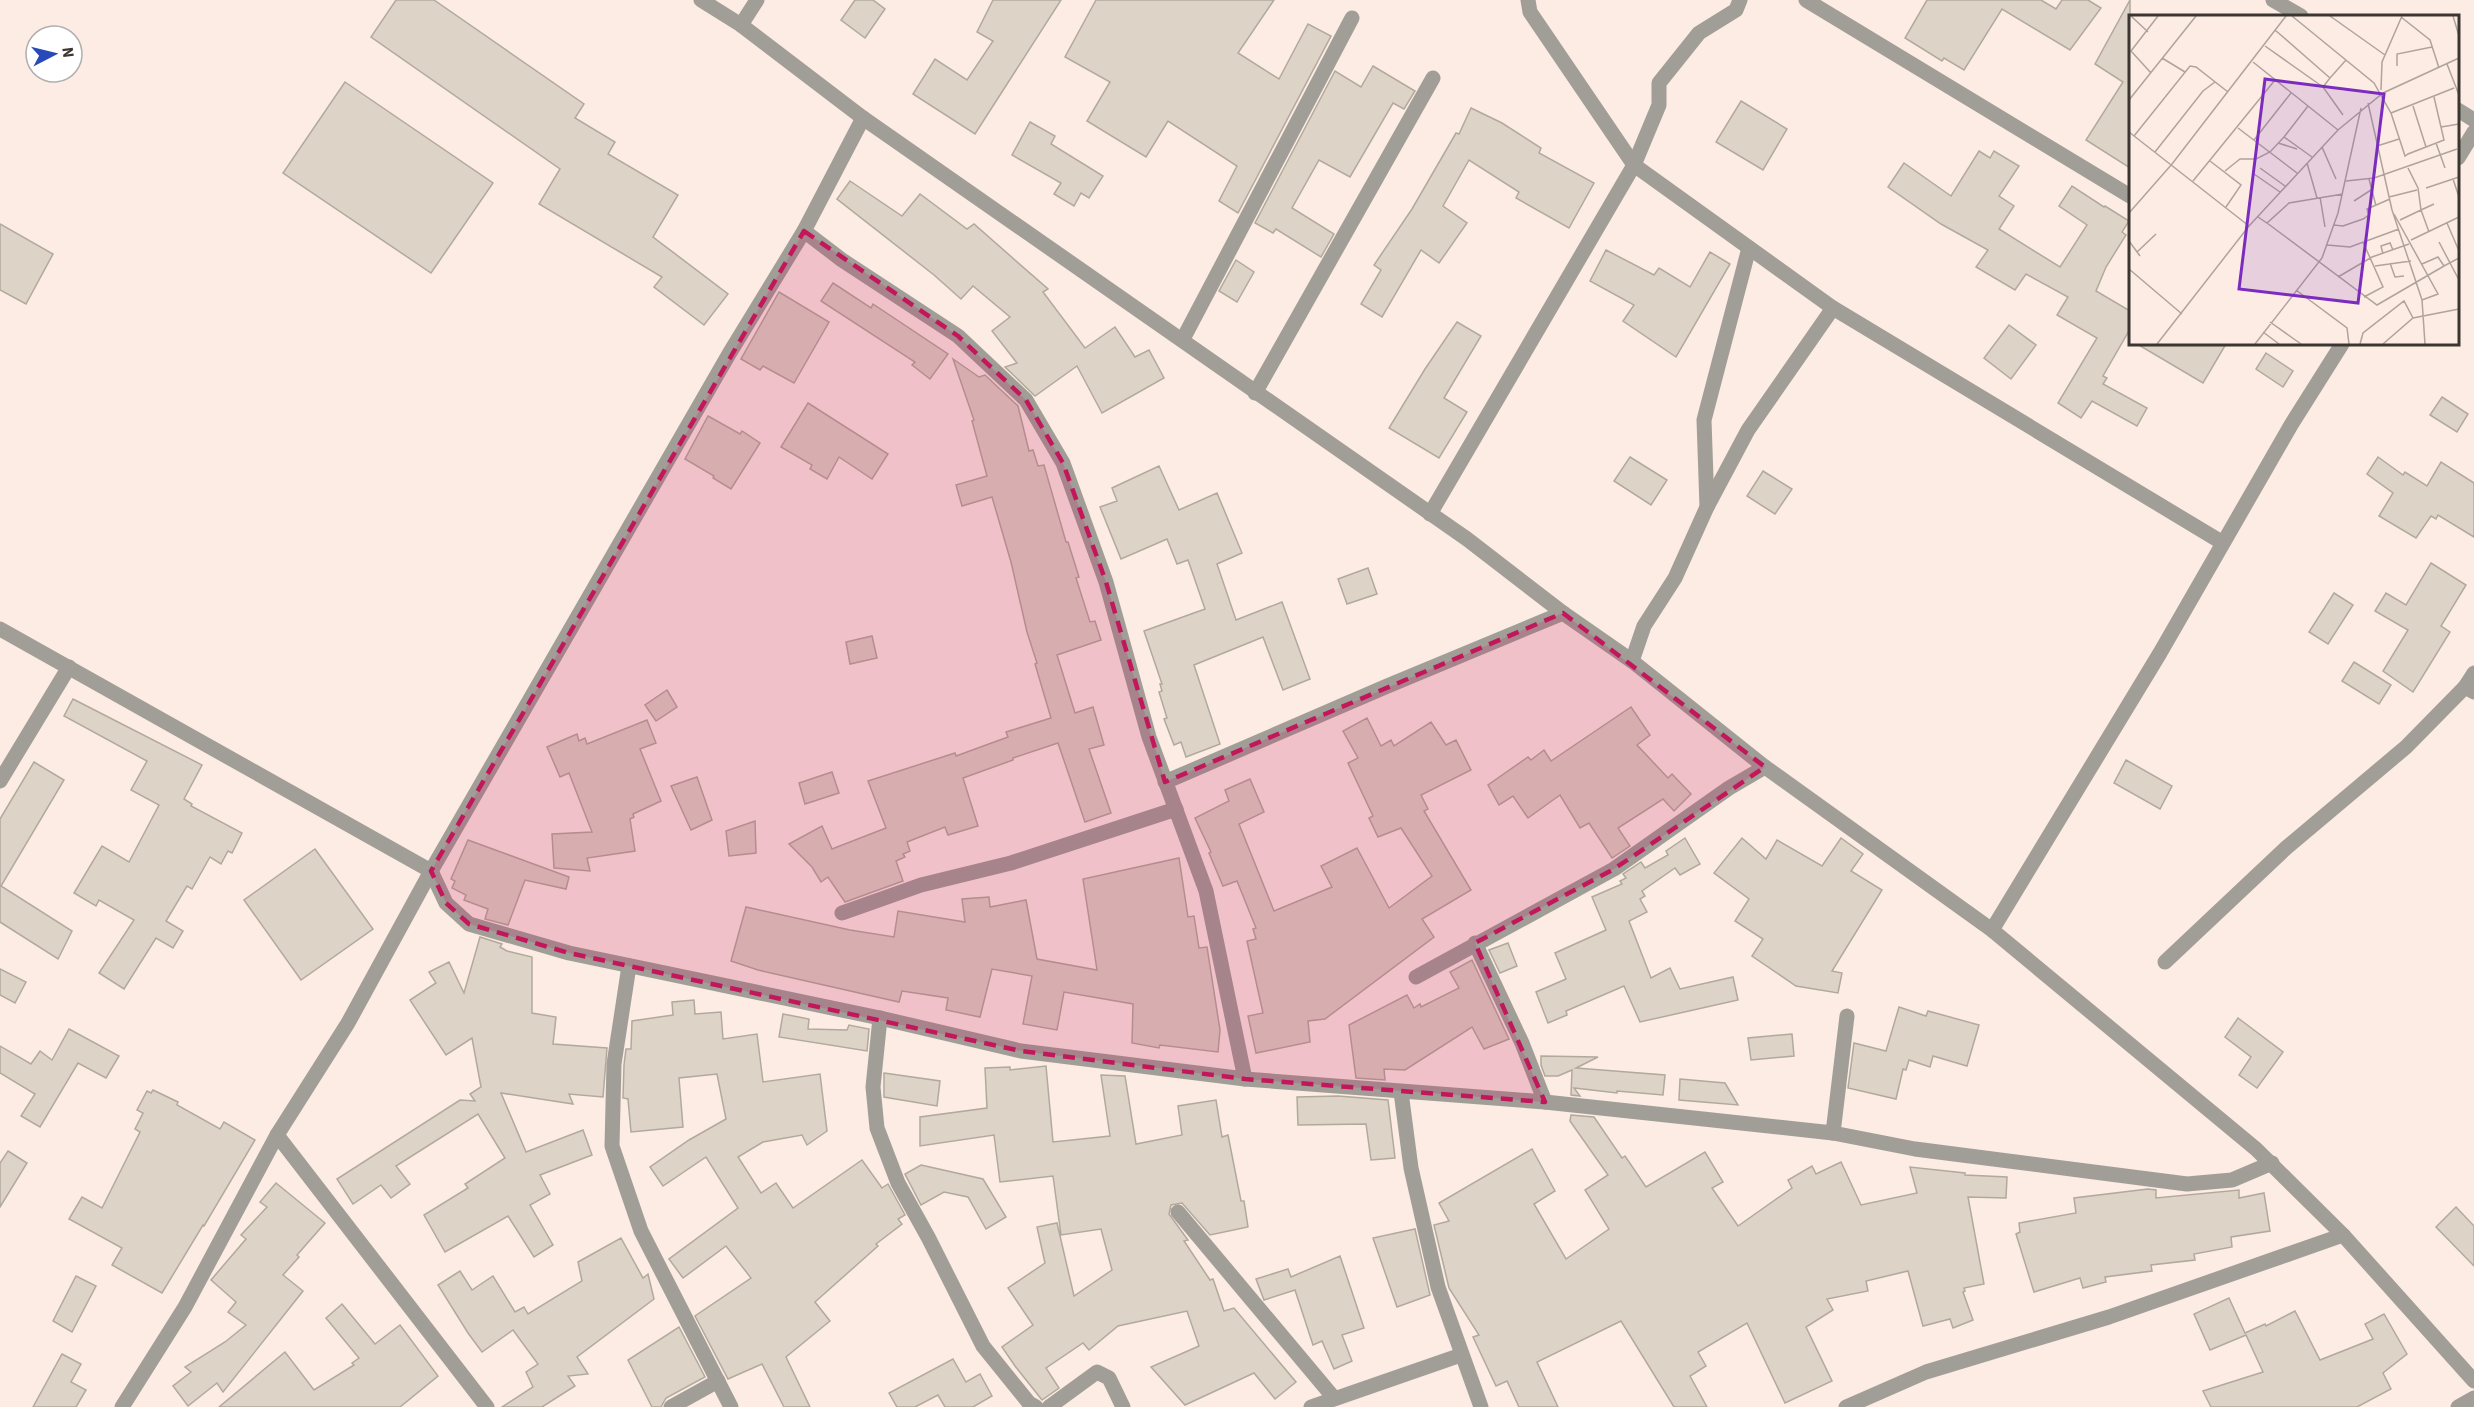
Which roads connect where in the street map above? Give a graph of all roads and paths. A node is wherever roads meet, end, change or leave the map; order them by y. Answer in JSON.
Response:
{"nodes":[{"id":1,"x":701,"y":0,"type":"edge"},
{"id":2,"x":757,"y":0,"type":"edge"},
{"id":3,"x":1528,"y":0,"type":"edge"},
{"id":4,"x":1740,"y":0,"type":"edge"},
{"id":5,"x":1806,"y":0,"type":"edge"},
{"id":6,"x":2273,"y":0,"type":"edge"},
{"id":7,"x":2299,"y":15,"type":"edge"},
{"id":8,"x":1352,"y":18,"type":"dead end"},
{"id":9,"x":741,"y":26,"type":"junction"},
{"id":10,"x":1433,"y":78,"type":"dead end"},
{"id":11,"x":2459,"y":111,"type":"edge"},
{"id":12,"x":863,"y":118,"type":"junction"},
{"id":13,"x":2474,"y":120,"type":"edge"},
{"id":14,"x":2474,"y":132,"type":"edge"},
{"id":15,"x":2459,"y":155,"type":"edge"},
{"id":16,"x":1634,"y":165,"type":"junction"},
{"id":17,"x":2129,"y":195,"type":"edge"},
{"id":18,"x":804,"y":231,"type":"junction"},
{"id":19,"x":1749,"y":248,"type":"junction"},
{"id":20,"x":1833,"y":308,"type":"junction"},
{"id":21,"x":1183,"y":339,"type":"junction"},
{"id":22,"x":2341,"y":345,"type":"edge"},
{"id":23,"x":1255,"y":393,"type":"junction"},
{"id":24,"x":1707,"y":507,"type":"junction"},
{"id":25,"x":1430,"y":514,"type":"junction"},
{"id":26,"x":2223,"y":543,"type":"junction"},
{"id":27,"x":1563,"y":614,"type":"junction"},
{"id":28,"x":0,"y":629,"type":"edge"},
{"id":29,"x":1632,"y":662,"type":"junction"},
{"id":30,"x":69,"y":667,"type":"junction"},
{"id":31,"x":2474,"y":673,"type":"edge"},
{"id":32,"x":2469,"y":689,"type":"edge"},
{"id":33,"x":1766,"y":767,"type":"junction"},
{"id":34,"x":0,"y":781,"type":"edge"},
{"id":35,"x":1165,"y":782,"type":"junction"},
{"id":36,"x":1176,"y":809,"type":"junction"},
{"id":37,"x":431,"y":871,"type":"junction"},
{"id":38,"x":843,"y":913,"type":"dead end"},
{"id":39,"x":1992,"y":930,"type":"junction"},
{"id":40,"x":1475,"y":943,"type":"junction"},
{"id":41,"x":2165,"y":962,"type":"dead end"},
{"id":42,"x":629,"y":966,"type":"junction"},
{"id":43,"x":1416,"y":977,"type":"dead end"},
{"id":44,"x":1847,"y":1016,"type":"dead end"},
{"id":45,"x":880,"y":1017,"type":"junction"},
{"id":46,"x":1245,"y":1079,"type":"junction"},
{"id":47,"x":1401,"y":1092,"type":"junction"},
{"id":48,"x":1545,"y":1101,"type":"junction"},
{"id":49,"x":1833,"y":1133,"type":"junction"},
{"id":50,"x":277,"y":1135,"type":"junction"},
{"id":51,"x":2272,"y":1163,"type":"junction"},
{"id":52,"x":1178,"y":1212,"type":"dead end"},
{"id":53,"x":2343,"y":1235,"type":"junction"},
{"id":54,"x":1461,"y":1355,"type":"junction"},
{"id":55,"x":718,"y":1381,"type":"junction"},
{"id":56,"x":2474,"y":1381,"type":"edge"},
{"id":57,"x":1334,"y":1398,"type":"junction"},
{"id":58,"x":2474,"y":1398,"type":"edge"},
{"id":59,"x":1863,"y":1403,"type":"edge"},
{"id":60,"x":122,"y":1407,"type":"edge"},
{"id":61,"x":487,"y":1407,"type":"edge"},
{"id":62,"x":671,"y":1407,"type":"edge"},
{"id":63,"x":731,"y":1407,"type":"edge"},
{"id":64,"x":1036,"y":1407,"type":"edge"},
{"id":65,"x":1049,"y":1407,"type":"edge"},
{"id":66,"x":1124,"y":1407,"type":"edge"},
{"id":67,"x":1311,"y":1407,"type":"edge"},
{"id":68,"x":1481,"y":1407,"type":"edge"},
{"id":69,"x":1846,"y":1407,"type":"edge"},
{"id":70,"x":2458,"y":1407,"type":"edge"}],
"edges":[{"from":1,"to":9,"type":"street"},
{"from":2,"to":9,"type":"street"},
{"from":3,"to":16,"type":"street"},
{"from":4,"to":16,"type":"street"},
{"from":5,"to":17,"type":"street"},
{"from":6,"to":7,"type":"street"},
{"from":8,"to":21,"type":"street"},
{"from":9,"to":12,"type":"street"},
{"from":10,"to":23,"type":"street"},
{"from":11,"to":13,"type":"street"},
{"from":12,"to":18,"type":"street"},
{"from":12,"to":21,"type":"street"},
{"from":14,"to":15,"type":"street"},
{"from":16,"to":19,"type":"street"},
{"from":16,"to":25,"type":"street"},
{"from":18,"to":35,"type":"street"},
{"from":18,"to":37,"type":"street"},
{"from":19,"to":20,"type":"street"},
{"from":19,"to":24,"type":"street"},
{"from":20,"to":24,"type":"street"},
{"from":20,"to":26,"type":"street"},
{"from":21,"to":23,"type":"street"},
{"from":22,"to":26,"type":"street"},
{"from":23,"to":25,"type":"street"},
{"from":24,"to":29,"type":"street"},
{"from":25,"to":27,"type":"street"},
{"from":26,"to":39,"type":"street"},
{"from":27,"to":29,"type":"street"},
{"from":27,"to":35,"type":"street"},
{"from":28,"to":30,"type":"street"},
{"from":29,"to":33,"type":"street"},
{"from":30,"to":34,"type":"street"},
{"from":30,"to":37,"type":"street"},
{"from":31,"to":32,"type":"street"},
{"from":32,"to":41,"type":"street"},
{"from":33,"to":39,"type":"street"},
{"from":33,"to":40,"type":"street"},
{"from":35,"to":36,"type":"street"},
{"from":36,"to":38,"type":"street"},
{"from":36,"to":46,"type":"street"},
{"from":37,"to":42,"type":"street"},
{"from":37,"to":50,"type":"street"},
{"from":39,"to":51,"type":"street"},
{"from":40,"to":43,"type":"street"},
{"from":40,"to":48,"type":"street"},
{"from":42,"to":45,"type":"street"},
{"from":42,"to":55,"type":"street"},
{"from":44,"to":49,"type":"street"},
{"from":45,"to":46,"type":"street"},
{"from":45,"to":64,"type":"street"},
{"from":46,"to":47,"type":"street"},
{"from":47,"to":48,"type":"street"},
{"from":47,"to":54,"type":"street"},
{"from":48,"to":49,"type":"street"},
{"from":49,"to":51,"type":"street"},
{"from":50,"to":60,"type":"street"},
{"from":50,"to":61,"type":"street"},
{"from":51,"to":53,"type":"street"},
{"from":52,"to":57,"type":"street"},
{"from":53,"to":56,"type":"street"},
{"from":53,"to":59,"type":"street"},
{"from":54,"to":57,"type":"street"},
{"from":54,"to":68,"type":"street"},
{"from":55,"to":62,"type":"street"},
{"from":55,"to":63,"type":"street"},
{"from":57,"to":67,"type":"street"},
{"from":58,"to":70,"type":"street"},
{"from":59,"to":69,"type":"street"},
{"from":65,"to":66,"type":"street"}]}
